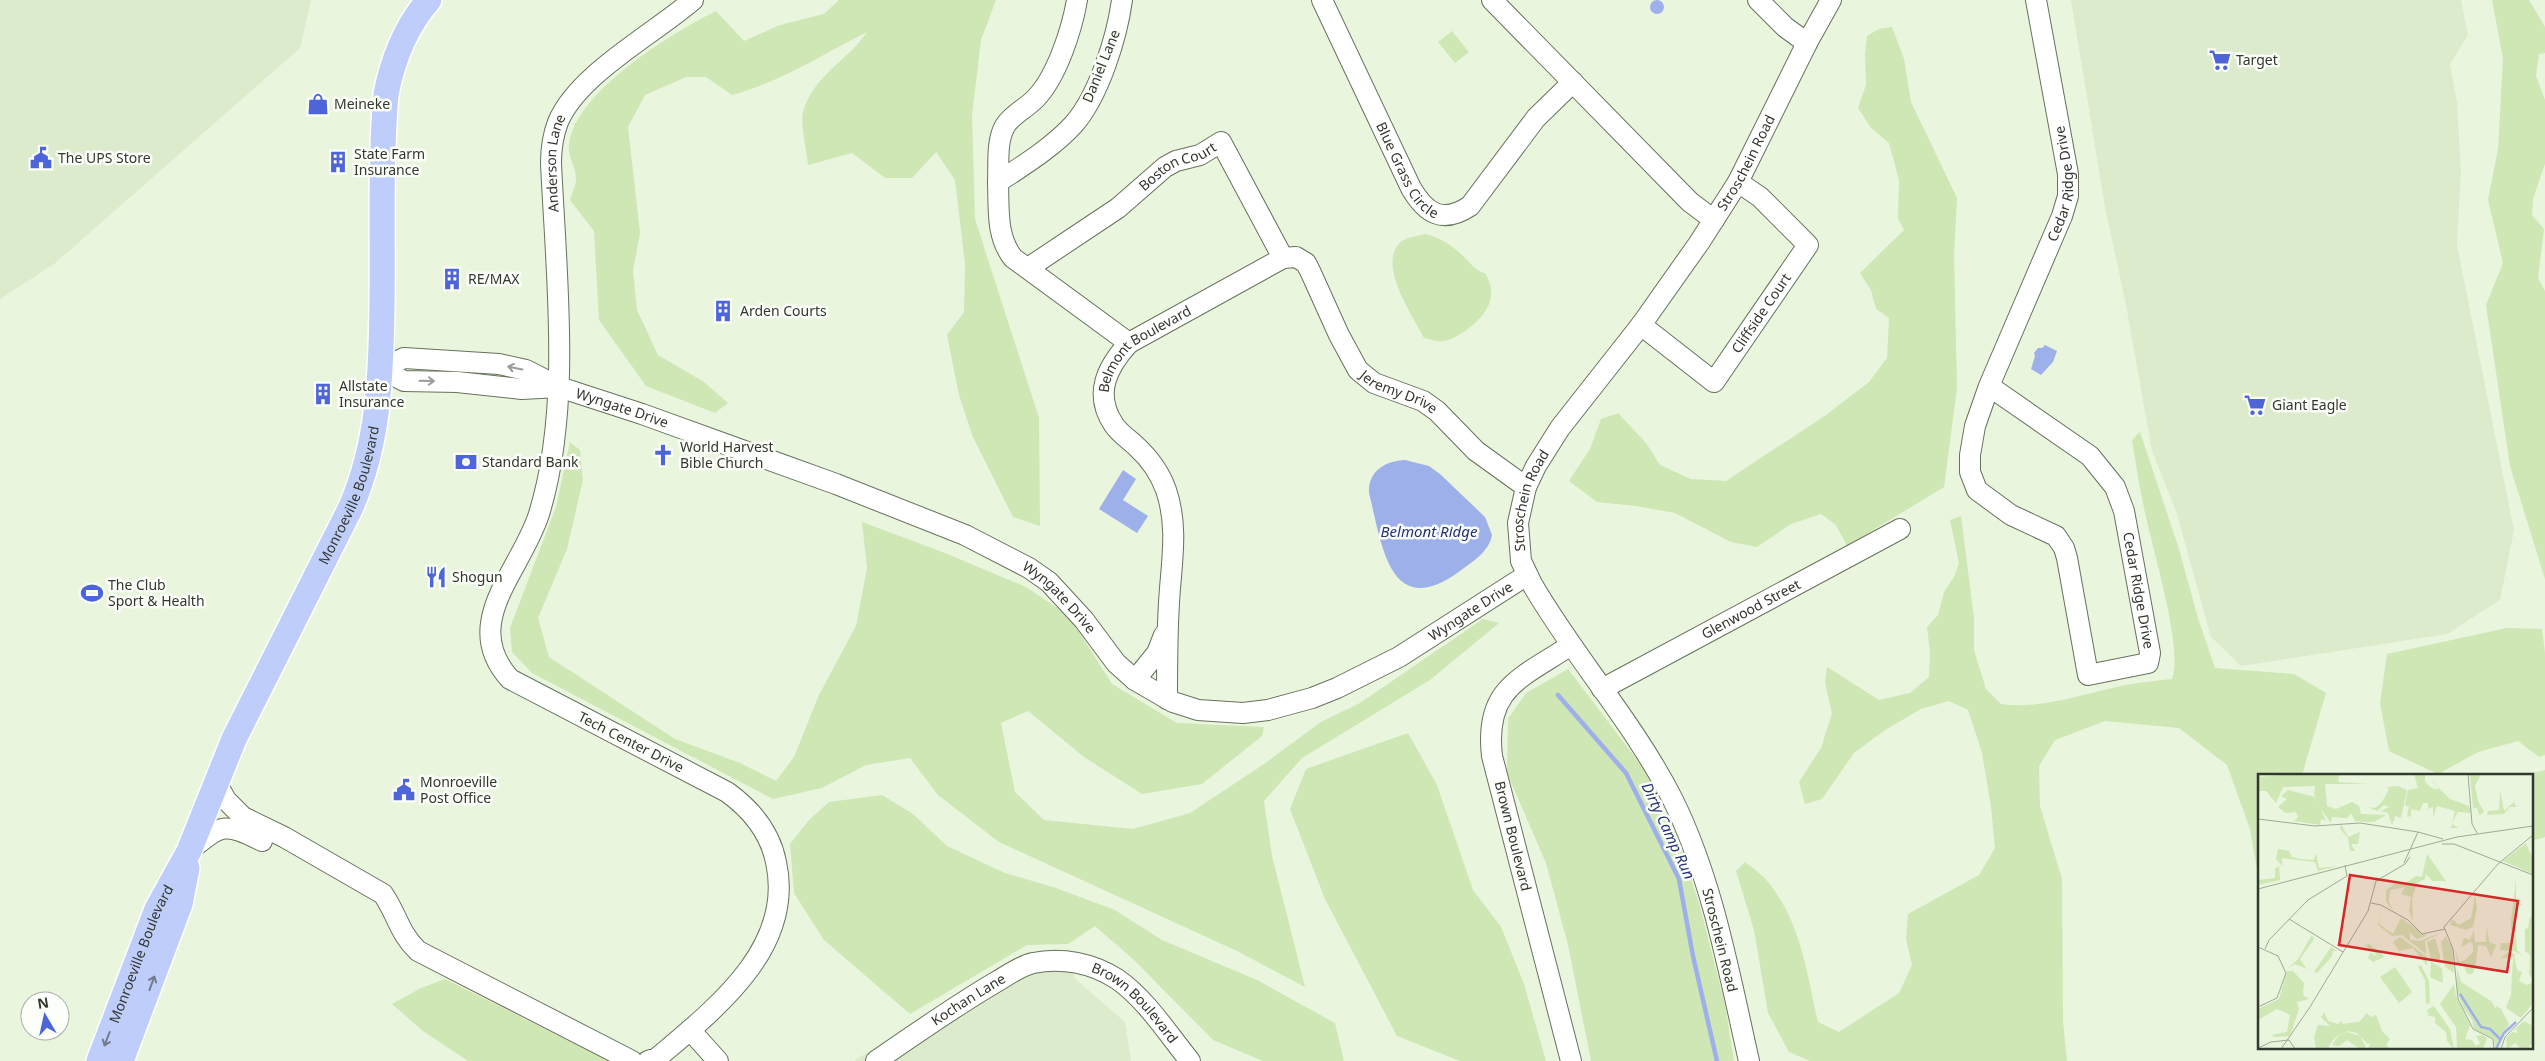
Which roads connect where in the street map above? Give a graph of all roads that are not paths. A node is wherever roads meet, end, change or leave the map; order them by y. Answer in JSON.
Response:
{"nodes":[{"id":1,"x":429,"y":0,"type":"edge"},
{"id":2,"x":693,"y":0,"type":"edge"},
{"id":3,"x":1078,"y":0,"type":"edge"},
{"id":4,"x":1122,"y":0,"type":"edge"},
{"id":5,"x":1322,"y":0,"type":"edge"},
{"id":6,"x":1492,"y":0,"type":"edge"},
{"id":7,"x":1758,"y":0,"type":"edge"},
{"id":8,"x":1831,"y":0,"type":"edge"},
{"id":9,"x":2036,"y":0,"type":"edge"},
{"id":10,"x":1806,"y":43,"type":"junction"},
{"id":11,"x":1573,"y":82,"type":"junction"},
{"id":12,"x":998,"y":182,"type":"junction"},
{"id":13,"x":1738,"y":182,"type":"junction"},
{"id":14,"x":1714,"y":220,"type":"junction"},
{"id":15,"x":1283,"y":258,"type":"junction"},
{"id":16,"x":1028,"y":268,"type":"junction"},
{"id":17,"x":1641,"y":326,"type":"junction"},
{"id":18,"x":1129,"y":343,"type":"junction"},
{"id":19,"x":381,"y":369,"type":"junction"},
{"id":20,"x":1989,"y":386,"type":"junction"},
{"id":21,"x":560,"y":387,"type":"junction"},
{"id":22,"x":1526,"y":487,"type":"junction"},
{"id":23,"x":1900,"y":529,"type":"dead end"},
{"id":24,"x":1527,"y":575,"type":"junction"},
{"id":25,"x":1167,"y":626,"type":"junction"},
{"id":26,"x":1572,"y":645,"type":"junction"},
{"id":27,"x":1135,"y":680,"type":"junction"},
{"id":28,"x":1602,"y":689,"type":"junction"},
{"id":29,"x":1167,"y":699,"type":"junction"},
{"id":30,"x":216,"y":782,"type":"junction"},
{"id":31,"x":189,"y":850,"type":"junction"},
{"id":32,"x":316,"y":857,"type":"junction"},
{"id":33,"x":1070,"y":961,"type":"joint"},
{"id":34,"x":690,"y":1030,"type":"junction"},
{"id":35,"x":99,"y":1061,"type":"edge"},
{"id":36,"x":121,"y":1061,"type":"edge"},
{"id":37,"x":632,"y":1061,"type":"edge"},
{"id":38,"x":648,"y":1061,"type":"edge"},
{"id":39,"x":718,"y":1061,"type":"edge"},
{"id":40,"x":876,"y":1061,"type":"edge"},
{"id":41,"x":1190,"y":1061,"type":"edge"},
{"id":42,"x":1571,"y":1061,"type":"edge"},
{"id":43,"x":1749,"y":1061,"type":"edge"}],
"edges":[{"from":1,"to":19,"type":"main road","name":"Monroeville Boulevard"},
{"from":2,"to":21,"type":"street","name":"Anderson Lane"},
{"from":3,"to":12,"type":"street"},
{"from":4,"to":12,"type":"street","name":"Daniel Lane"},
{"from":5,"to":11,"type":"street","name":"Blue Grass Circle"},
{"from":6,"to":11,"type":"street"},
{"from":7,"to":10,"type":"street"},
{"from":8,"to":10,"type":"street","name":"Stroschein Road"},
{"from":9,"to":20,"type":"street","name":"Cedar Ridge Drive"},
{"from":10,"to":13,"type":"street","name":"Stroschein Road"},
{"from":11,"to":14,"type":"street"},
{"from":12,"to":16,"type":"street"},
{"from":13,"to":14,"type":"street","name":"Stroschein Road"},
{"from":13,"to":17,"type":"street","name":"Cliffside Court"},
{"from":14,"to":17,"type":"street","name":"Stroschein Road"},
{"from":15,"to":16,"type":"street","name":"Boston Court"},
{"from":15,"to":18,"type":"street","name":"Belmont Boulevard"},
{"from":15,"to":22,"type":"street","name":"Jeremy Drive"},
{"from":16,"to":18,"type":"street"},
{"from":17,"to":22,"type":"street","name":"Stroschein Road"},
{"from":18,"to":25,"type":"street","name":"Belmont Boulevard"},
{"from":19,"to":21,"type":"street","name":"Wyngate Drive"},
{"from":19,"to":30,"type":"main road","name":"Monroeville Boulevard"},
{"from":20,"to":20,"type":"street","name":"Cedar Ridge Drive"},
{"from":21,"to":27,"type":"street","name":"Wyngate Drive"},
{"from":21,"to":34,"type":"street","name":"Tech Center Drive"},
{"from":22,"to":24,"type":"street","name":"Stroschein Road"},
{"from":23,"to":28,"type":"street","name":"Glenwood Street"},
{"from":24,"to":26,"type":"street","name":"Stroschein Road"},
{"from":24,"to":29,"type":"street","name":"Wyngate Drive"},
{"from":25,"to":27,"type":"street","name":"Belmont Boulevard"},
{"from":25,"to":29,"type":"street","name":"Belmont Boulevard"},
{"from":26,"to":28,"type":"street","name":"Stroschein Road"},
{"from":26,"to":42,"type":"street","name":"Brown Boulevard"},
{"from":27,"to":29,"type":"street","name":"Wyngate Drive"},
{"from":28,"to":43,"type":"street","name":"Stroschein Road"},
{"from":30,"to":31,"type":"main road","name":"Monroeville Boulevard"},
{"from":30,"to":32,"type":"street"},
{"from":31,"to":32,"type":"street"},
{"from":31,"to":35,"type":"main road","name":"Monroeville Boulevard","one_way":true},
{"from":36,"to":31,"type":"main road","name":"Monroeville Boulevard","one_way":true},
{"from":32,"to":37,"type":"street"},
{"from":33,"to":40,"type":"street","name":"Kochan Lane"},
{"from":33,"to":41,"type":"street","name":"Brown Boulevard"},
{"from":34,"to":38,"type":"street","name":"Tech Center Drive"},
{"from":34,"to":39,"type":"street"}]}
